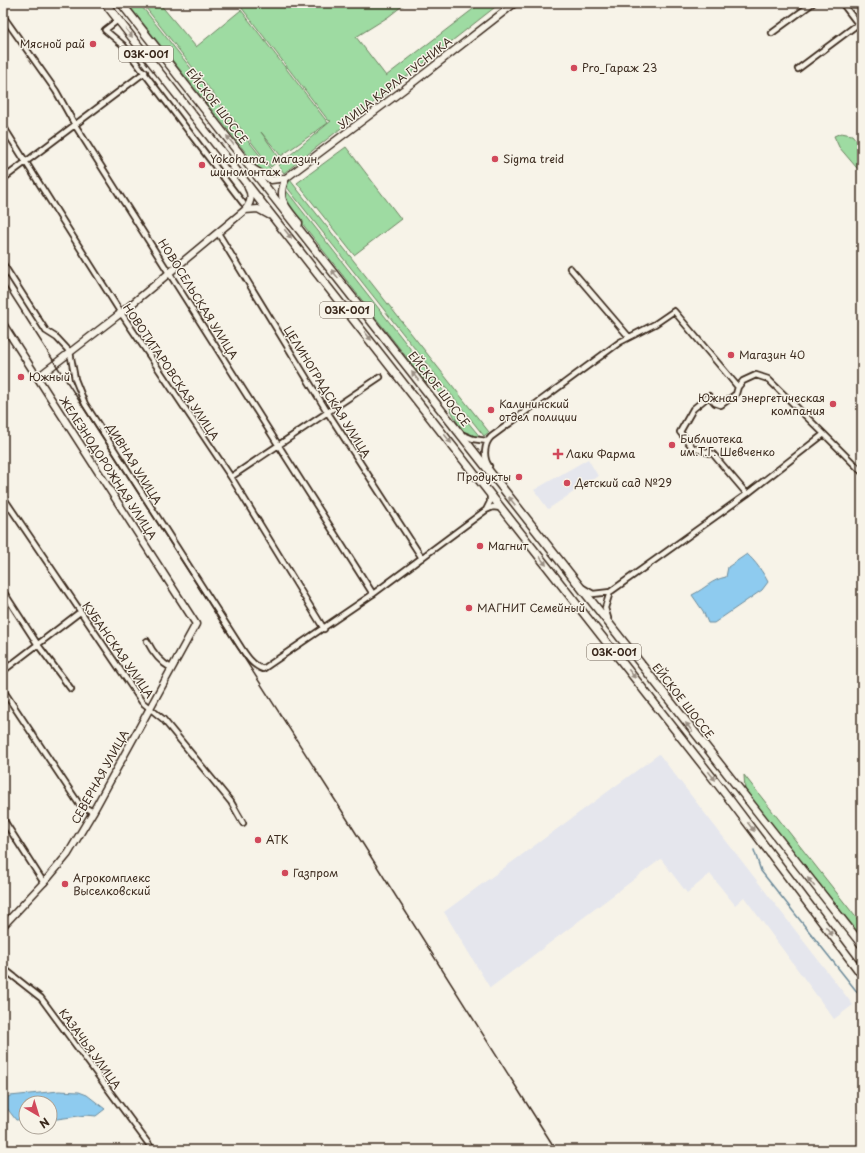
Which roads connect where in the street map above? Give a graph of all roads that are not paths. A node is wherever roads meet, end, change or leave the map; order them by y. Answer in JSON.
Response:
{"nodes":[{"id":1,"x":105,"y":3,"type":"edge"},
{"id":2,"x":515,"y":3,"type":"edge"},
{"id":3,"x":813,"y":3,"type":"edge"},
{"id":4,"x":842,"y":3,"type":"edge"},
{"id":5,"x":122,"y":4,"type":"edge"},
{"id":6,"x":3,"y":16,"type":"edge"},
{"id":7,"x":118,"y":20,"type":"junction"},
{"id":8,"x":860,"y":23,"type":"edge"},
{"id":9,"x":862,"y":29,"type":"edge"},
{"id":10,"x":772,"y":33,"type":"dead end"},
{"id":11,"x":798,"y":68,"type":"dead end"},
{"id":12,"x":145,"y":72,"type":"junction"},
{"id":13,"x":75,"y":125,"type":"junction"},
{"id":14,"x":3,"y":126,"type":"edge"},
{"id":15,"x":25,"y":160,"type":"junction"},
{"id":16,"x":252,"y":168,"type":"junction"},
{"id":17,"x":238,"y":170,"type":"junction"},
{"id":18,"x":3,"y":178,"type":"edge"},
{"id":19,"x":286,"y":178,"type":"junction"},
{"id":20,"x":243,"y":203,"type":"dead end"},
{"id":21,"x":245,"y":210,"type":"junction"},
{"id":22,"x":276,"y":219,"type":"junction"},
{"id":23,"x":298,"y":227,"type":"junction"},
{"id":24,"x":218,"y":233,"type":"junction"},
{"id":25,"x":3,"y":264,"type":"edge"},
{"id":26,"x":570,"y":268,"type":"dead end"},
{"id":27,"x":170,"y":272,"type":"junction"},
{"id":28,"x":121,"y":313,"type":"junction"},
{"id":29,"x":3,"y":324,"type":"edge"},
{"id":30,"x":629,"y":337,"type":"junction"},
{"id":31,"x":70,"y":352,"type":"junction"},
{"id":32,"x":38,"y":377,"type":"junction"},
{"id":33,"x":380,"y":377,"type":"dead end"},
{"id":34,"x":738,"y":387,"type":"junction"},
{"id":35,"x":328,"y":413,"type":"junction"},
{"id":36,"x":460,"y":434,"type":"junction"},
{"id":37,"x":824,"y":434,"type":"junction"},
{"id":38,"x":486,"y":441,"type":"junction"},
{"id":39,"x":280,"y":445,"type":"junction"},
{"id":40,"x":862,"y":472,"type":"edge"},
{"id":41,"x":231,"y":477,"type":"junction"},
{"id":42,"x":501,"y":486,"type":"junction"},
{"id":43,"x":490,"y":492,"type":"junction"},
{"id":44,"x":747,"y":494,"type":"junction"},
{"id":45,"x":3,"y":497,"type":"edge"},
{"id":46,"x":502,"y":508,"type":"junction"},
{"id":47,"x":486,"y":510,"type":"junction"},
{"id":48,"x":422,"y":558,"type":"junction"},
{"id":49,"x":578,"y":585,"type":"junction"},
{"id":50,"x":3,"y":592,"type":"edge"},
{"id":51,"x":610,"y":592,"type":"junction"},
{"id":52,"x":373,"y":594,"type":"junction"},
{"id":53,"x":80,"y":612,"type":"junction"},
{"id":54,"x":196,"y":624,"type":"joint"},
{"id":55,"x":324,"y":628,"type":"junction"},
{"id":56,"x":618,"y":636,"type":"junction"},
{"id":57,"x":147,"y":641,"type":"dead end"},
{"id":58,"x":38,"y":644,"type":"junction"},
{"id":59,"x":171,"y":668,"type":"junction"},
{"id":60,"x":3,"y":671,"type":"edge"},
{"id":61,"x":71,"y":689,"type":"dead end"},
{"id":62,"x":3,"y":690,"type":"edge"},
{"id":63,"x":149,"y":709,"type":"junction"},
{"id":64,"x":94,"y":812,"type":"junction"},
{"id":65,"x":3,"y":819,"type":"edge"},
{"id":66,"x":243,"y":823,"type":"dead end"},
{"id":67,"x":44,"y":883,"type":"junction"},
{"id":68,"x":3,"y":926,"type":"edge"},
{"id":69,"x":862,"y":945,"type":"edge"},
{"id":70,"x":3,"y":968,"type":"edge"},
{"id":71,"x":862,"y":975,"type":"edge"},
{"id":72,"x":153,"y":1150,"type":"edge"}],
"edges":[{"from":1,"to":7,"type":"main road","number":"03К-001"},
{"from":2,"to":19,"type":"street","name":"УЛИЦА КАРЛА ГУСНИКА"},
{"from":3,"to":10,"type":"street"},
{"from":4,"to":8,"type":"street"},
{"from":16,"to":5,"type":"main road","name":"ЕЙСКОЕ ШОССЕ","number":"03К-001","one_way":true},
{"from":6,"to":13,"type":"street","name":"НОВОСЕЛЬСКАЯ УЛИЦА"},
{"from":7,"to":12,"type":"street"},
{"from":7,"to":17,"type":"main road","number":"03К-001","one_way":true},
{"from":8,"to":9,"type":"street"},
{"from":8,"to":11,"type":"street"},
{"from":12,"to":13,"type":"street"},
{"from":12,"to":20,"type":"street"},
{"from":13,"to":15,"type":"street"},
{"from":13,"to":27,"type":"street","name":"НОВОСЕЛЬСКАЯ УЛИЦА"},
{"from":14,"to":15,"type":"street","name":"НОВОТИТАРОВСКАЯ УЛИЦА"},
{"from":15,"to":18,"type":"street"},
{"from":15,"to":28,"type":"street","name":"НОВОТИТАРОВСКАЯ УЛИЦА"},
{"from":16,"to":19,"type":"street"},
{"from":16,"to":23,"type":"main road","name":"ЕЙСКОЕ ШОССЕ","number":"03К-001"},
{"from":17,"to":21,"type":"street"},
{"from":17,"to":22,"type":"main road","number":"03К-001"},
{"from":19,"to":23,"type":"street"},
{"from":21,"to":22,"type":"street"},
{"from":21,"to":24,"type":"street"},
{"from":22,"to":43,"type":"main road","number":"03К-001","one_way":true},
{"from":36,"to":23,"type":"main road","name":"ЕЙСКОЕ ШОССЕ","number":"03К-001","one_way":true},
{"from":24,"to":27,"type":"street"},
{"from":24,"to":35,"type":"street","name":"ЦЕЛИНОГРАДСКАЯ УЛИЦА"},
{"from":25,"to":31,"type":"street"},
{"from":26,"to":30,"type":"street"},
{"from":27,"to":28,"type":"street"},
{"from":27,"to":39,"type":"street","name":"НОВОСЕЛЬСКАЯ УЛИЦА"},
{"from":28,"to":31,"type":"street"},
{"from":28,"to":41,"type":"street","name":"НОВОТИТАРОВСКАЯ УЛИЦА"},
{"from":29,"to":32,"type":"street","name":"ЖЕЛЕЗНОДОРОЖНАЯ УЛИЦА"},
{"from":30,"to":34,"type":"street"},
{"from":30,"to":38,"type":"street"},
{"from":31,"to":32,"type":"street"},
{"from":31,"to":55,"type":"street","name":"ДИВНАЯ УЛИЦА"},
{"from":32,"to":54,"type":"street","name":"ЖЕЛЕЗНОДОРОЖНАЯ УЛИЦА"},
{"from":33,"to":35,"type":"street"},
{"from":34,"to":37,"type":"street"},
{"from":34,"to":44,"type":"street"},
{"from":35,"to":39,"type":"street"},
{"from":35,"to":48,"type":"street","name":"ЦЕЛИНОГРАДСКАЯ УЛИЦА"},
{"from":36,"to":38,"type":"street"},
{"from":36,"to":42,"type":"main road","name":"ЕЙСКОЕ ШОССЕ","number":"03К-001"},
{"from":37,"to":40,"type":"street"},
{"from":37,"to":44,"type":"street"},
{"from":38,"to":42,"type":"street"},
{"from":39,"to":41,"type":"street"},
{"from":39,"to":52,"type":"street","name":"НОВОСЕЛЬСКАЯ УЛИЦА"},
{"from":41,"to":55,"type":"street","name":"НОВОТИТАРОВСКАЯ УЛИЦА"},
{"from":49,"to":42,"type":"main road","name":"ЕЙСКОЕ ШОССЕ","number":"03К-001","one_way":true},
{"from":43,"to":46,"type":"main road","number":"03К-001"},
{"from":43,"to":47,"type":"street"},
{"from":44,"to":51,"type":"street"},
{"from":45,"to":53,"type":"street","name":"КУБАНСКАЯ УЛИЦА"},
{"from":46,"to":47,"type":"street"},
{"from":46,"to":71,"type":"main road","number":"03К-001","one_way":true},
{"from":47,"to":48,"type":"street"},
{"from":48,"to":52,"type":"street"},
{"from":49,"to":51,"type":"street"},
{"from":49,"to":56,"type":"main road","name":"ЕЙСКОЕ ШОССЕ","number":"03К-001"},
{"from":50,"to":58,"type":"street"},
{"from":51,"to":56,"type":"street"},
{"from":52,"to":55,"type":"street"},
{"from":53,"to":58,"type":"street"},
{"from":53,"to":63,"type":"street","name":"КУБАНСКАЯ УЛИЦА"},
{"from":54,"to":59,"type":"street","name":"СЕВЕРНАЯ УЛИЦА"},
{"from":69,"to":56,"type":"main road","name":"ЕЙСКОЕ ШОССЕ","number":"03К-001","one_way":true},
{"from":57,"to":59,"type":"street"},
{"from":58,"to":60,"type":"street"},
{"from":58,"to":61,"type":"street"},
{"from":59,"to":63,"type":"street","name":"СЕВЕРНАЯ УЛИЦА"},
{"from":62,"to":64,"type":"street"},
{"from":63,"to":64,"type":"street","name":"СЕВЕРНАЯ УЛИЦА"},
{"from":63,"to":66,"type":"street","name":"КУБАНСКАЯ УЛИЦА"},
{"from":64,"to":67,"type":"street","name":"СЕВЕРНАЯ УЛИЦА"},
{"from":65,"to":67,"type":"street"},
{"from":67,"to":68,"type":"street","name":"СЕВЕРНАЯ УЛИЦА"},
{"from":70,"to":72,"type":"street","name":"КАЗАЧЬЯ УЛИЦА"}]}
